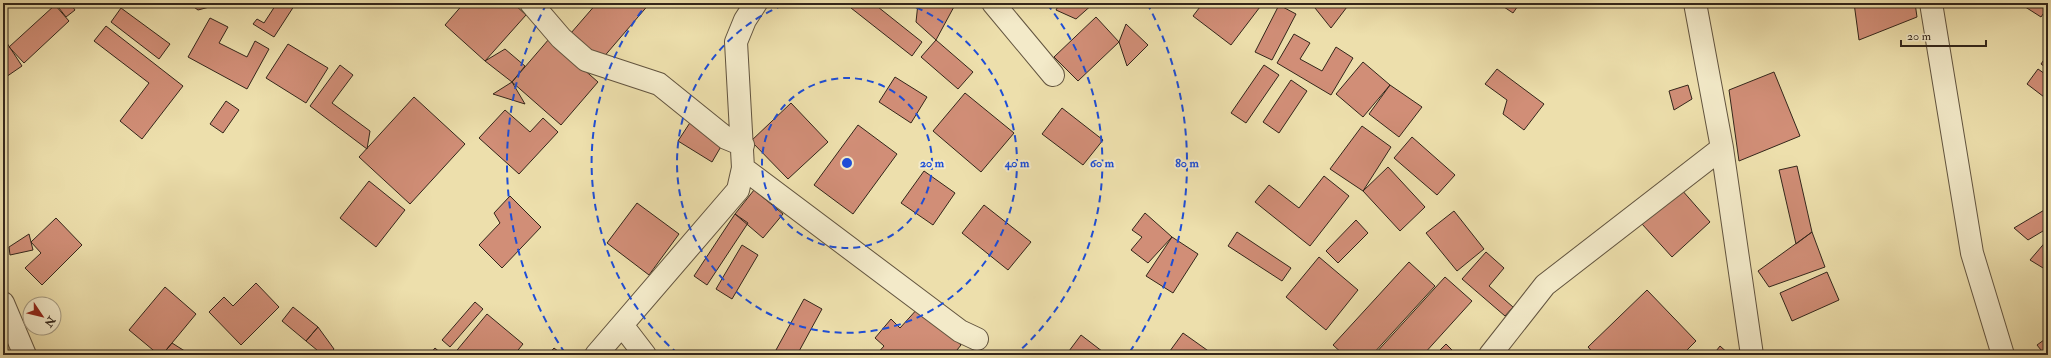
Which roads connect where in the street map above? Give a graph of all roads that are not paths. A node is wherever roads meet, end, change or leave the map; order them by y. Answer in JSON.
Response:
{"nodes":[{"id":1,"x":531,"y":3,"type":"edge"},
{"id":2,"x":756,"y":3,"type":"edge"},
{"id":3,"x":993,"y":3,"type":"edge"},
{"id":4,"x":1695,"y":3,"type":"edge"},
{"id":5,"x":1931,"y":3,"type":"edge"},
{"id":6,"x":1053,"y":76,"type":"dead end"},
{"id":7,"x":742,"y":145,"type":"junction"},
{"id":8,"x":1722,"y":148,"type":"junction"},
{"id":9,"x":743,"y":168,"type":"junction"},
{"id":10,"x":3,"y":303,"type":"edge"},
{"id":11,"x":622,"y":325,"type":"junction"},
{"id":12,"x":977,"y":339,"type":"dead end"},
{"id":13,"x":25,"y":355,"type":"edge"},
{"id":14,"x":596,"y":355,"type":"edge"},
{"id":15,"x":646,"y":355,"type":"edge"},
{"id":16,"x":1490,"y":355,"type":"edge"},
{"id":17,"x":1752,"y":355,"type":"edge"},
{"id":18,"x":2003,"y":355,"type":"edge"}],
"edges":[{"from":1,"to":7,"type":"street"},
{"from":2,"to":7,"type":"street"},
{"from":3,"to":6,"type":"street"},
{"from":4,"to":8,"type":"street"},
{"from":5,"to":18,"type":"street"},
{"from":7,"to":9,"type":"street"},
{"from":8,"to":16,"type":"street"},
{"from":8,"to":17,"type":"street"},
{"from":9,"to":11,"type":"street"},
{"from":9,"to":12,"type":"street"},
{"from":10,"to":13,"type":"street"},
{"from":11,"to":14,"type":"street"},
{"from":11,"to":15,"type":"street"}]}
